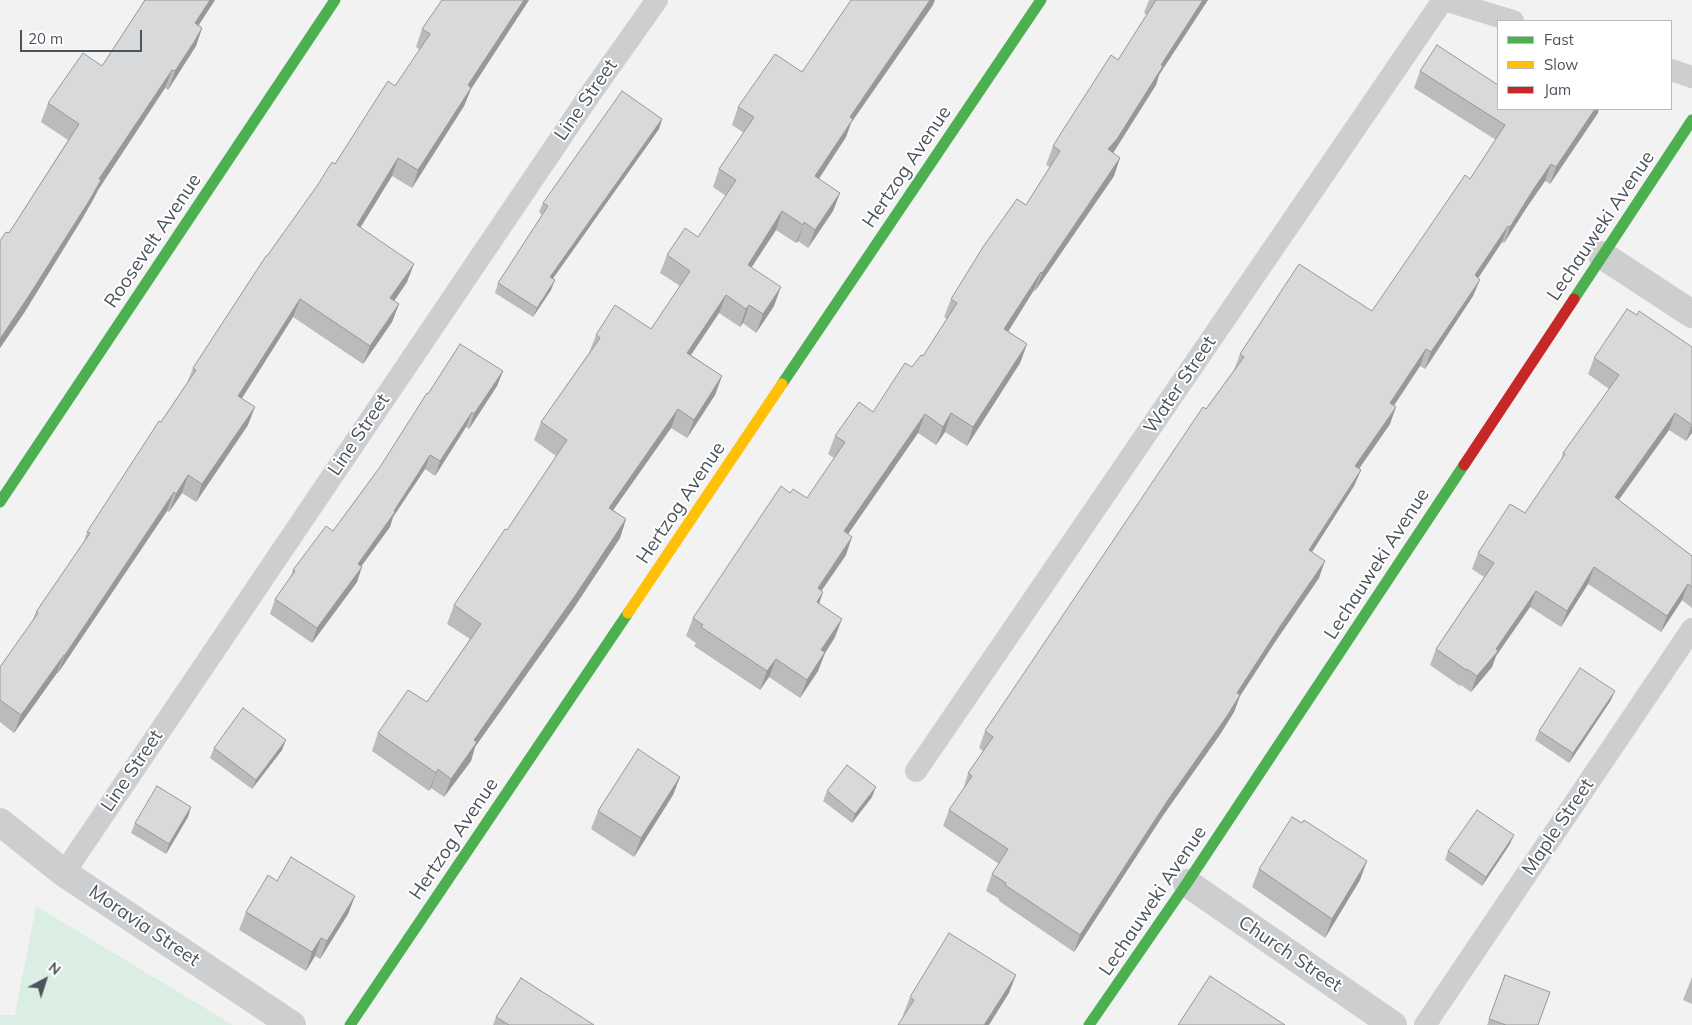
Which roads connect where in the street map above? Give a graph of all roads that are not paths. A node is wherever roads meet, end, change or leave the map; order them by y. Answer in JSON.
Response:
{"nodes":[{"id":1,"x":335,"y":0,"type":"edge"},
{"id":2,"x":657,"y":0,"type":"edge"},
{"id":3,"x":1041,"y":0,"type":"edge"},
{"id":4,"x":1444,"y":0,"type":"edge"},
{"id":5,"x":1510,"y":20,"type":"edge"},
{"id":6,"x":1672,"y":70,"type":"edge"},
{"id":7,"x":1692,"y":77,"type":"edge"},
{"id":8,"x":1692,"y":120,"type":"edge"},
{"id":9,"x":1602,"y":254,"type":"junction"},
{"id":10,"x":1692,"y":314,"type":"edge"},
{"id":11,"x":0,"y":502,"type":"edge"},
{"id":12,"x":1692,"y":629,"type":"edge"},
{"id":13,"x":916,"y":770,"type":"dead end"},
{"id":14,"x":0,"y":822,"type":"edge"},
{"id":15,"x":64,"y":873,"type":"junction"},
{"id":16,"x":1187,"y":884,"type":"junction"},
{"id":17,"x":292,"y":1025,"type":"edge"},
{"id":18,"x":350,"y":1025,"type":"edge"},
{"id":19,"x":1089,"y":1025,"type":"edge"},
{"id":20,"x":1393,"y":1025,"type":"edge"},
{"id":21,"x":1425,"y":1025,"type":"edge"}],
"edges":[{"from":1,"to":11,"type":"street","name":"Roosevelt Avenue"},
{"from":2,"to":15,"type":"lane","name":"Line Street"},
{"from":3,"to":18,"type":"street","name":"Hertzog Avenue"},
{"from":4,"to":5,"type":"lane"},
{"from":4,"to":13,"type":"lane","name":"Water Street"},
{"from":6,"to":7,"type":"lane"},
{"from":8,"to":9,"type":"street","name":"Lechauweki Avenue"},
{"from":9,"to":10,"type":"street"},
{"from":9,"to":16,"type":"street","name":"Lechauweki Avenue"},
{"from":12,"to":21,"type":"lane","name":"Maple Street"},
{"from":14,"to":15,"type":"street","name":"Moravia Street"},
{"from":15,"to":17,"type":"street","name":"Moravia Street"},
{"from":16,"to":19,"type":"street","name":"Lechauweki Avenue"},
{"from":16,"to":20,"type":"street","name":"Church Street"}]}
